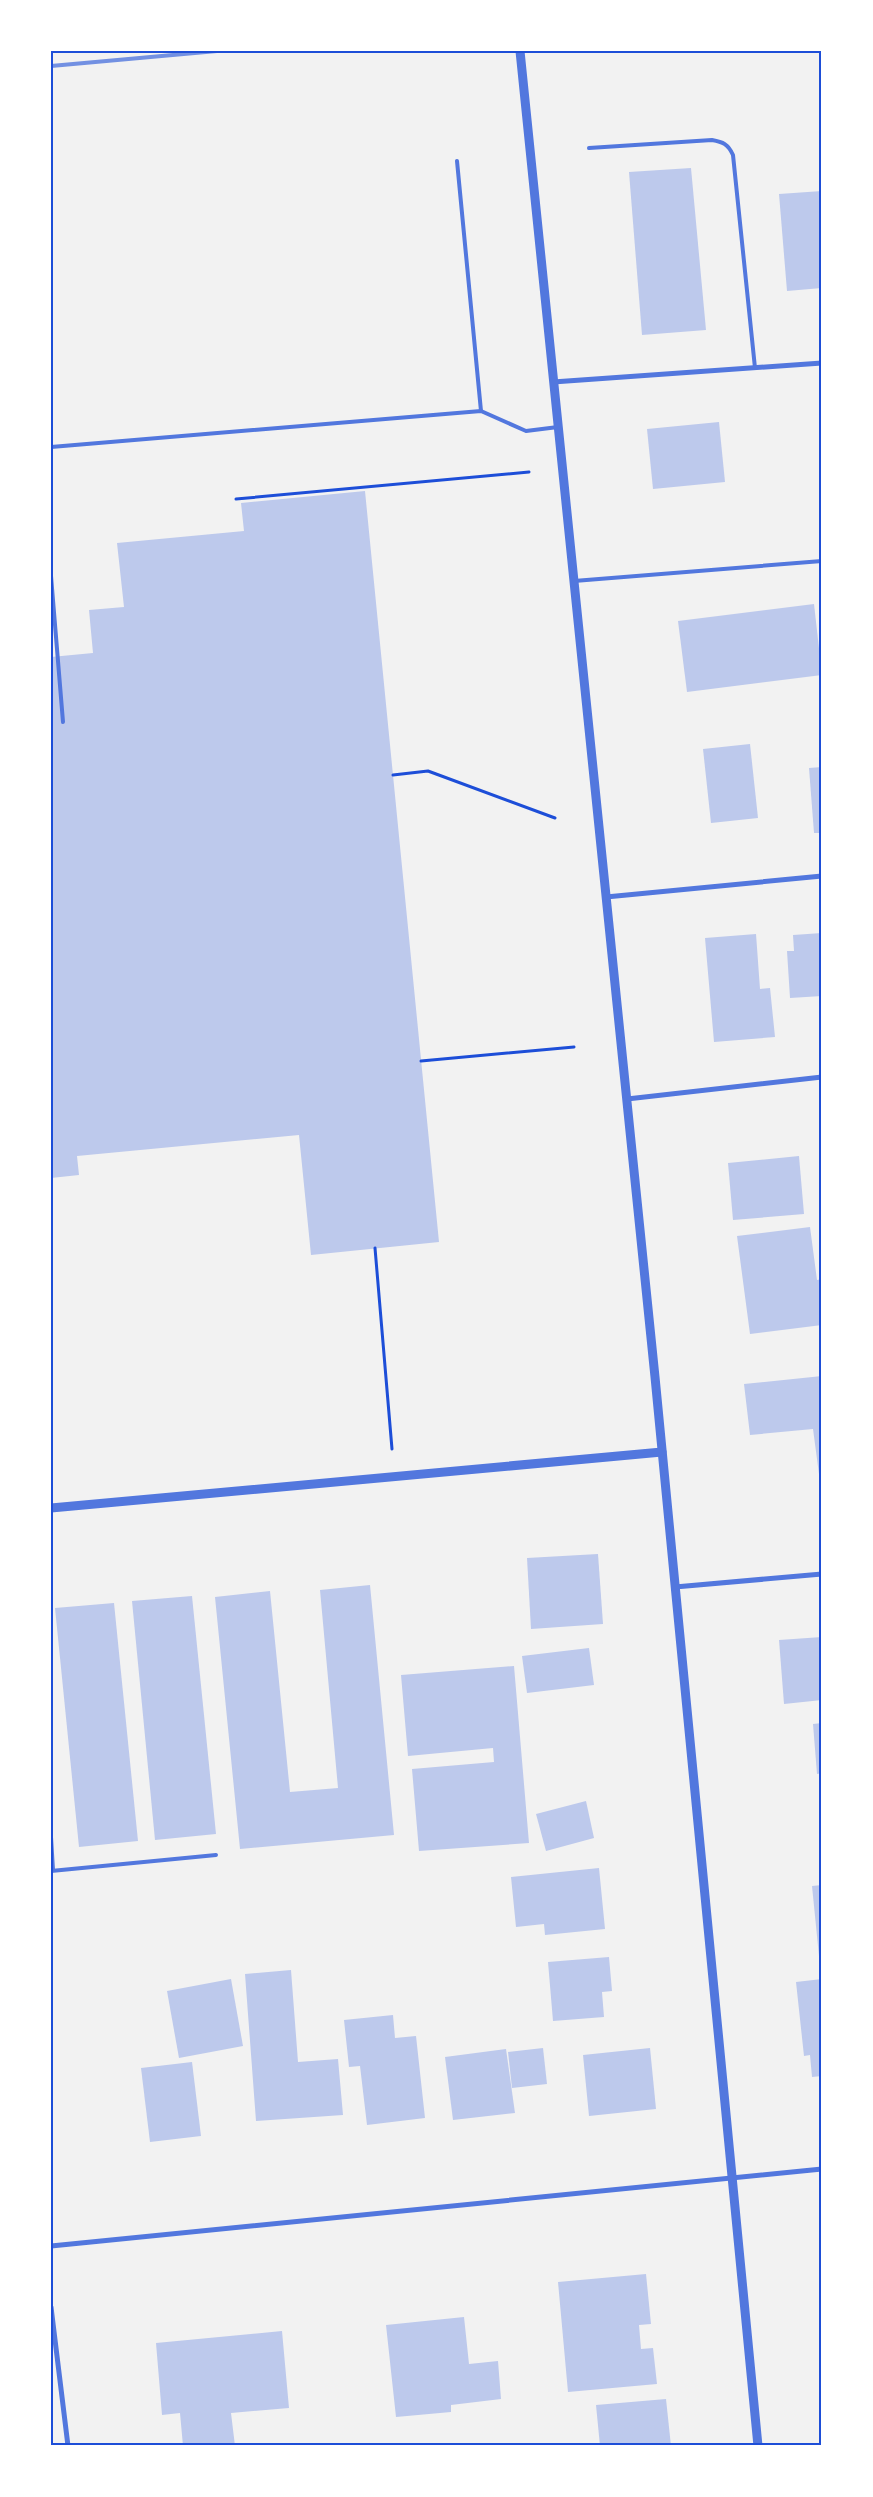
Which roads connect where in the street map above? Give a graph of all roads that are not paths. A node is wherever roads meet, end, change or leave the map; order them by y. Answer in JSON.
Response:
{"nodes":[{"id":1,"x":520,"y":51,"type":"edge"},
{"id":2,"x":590,"y":148,"type":"dead end"},
{"id":3,"x":456,"y":161,"type":"dead end"},
{"id":4,"x":822,"y":363,"type":"edge"},
{"id":5,"x":755,"y":368,"type":"junction"},
{"id":6,"x":553,"y":382,"type":"junction"},
{"id":7,"x":481,"y":411,"type":"junction"},
{"id":8,"x":558,"y":426,"type":"junction"},
{"id":9,"x":51,"y":447,"type":"edge"},
{"id":10,"x":822,"y":561,"type":"edge"},
{"id":11,"x":51,"y":576,"type":"edge"},
{"id":12,"x":574,"y":581,"type":"junction"},
{"id":13,"x":63,"y":722,"type":"dead end"},
{"id":14,"x":822,"y":876,"type":"edge"},
{"id":15,"x":606,"y":896,"type":"junction"},
{"id":16,"x":822,"y":1077,"type":"edge"},
{"id":17,"x":627,"y":1099,"type":"junction"},
{"id":18,"x":662,"y":1452,"type":"junction"},
{"id":19,"x":51,"y":1508,"type":"edge"},
{"id":20,"x":822,"y":1574,"type":"edge"},
{"id":21,"x":675,"y":1588,"type":"junction"},
{"id":22,"x":51,"y":1837,"type":"edge"},
{"id":23,"x":216,"y":1855,"type":"dead end"},
{"id":24,"x":52,"y":1870,"type":"edge"},
{"id":25,"x":822,"y":2169,"type":"edge"},
{"id":26,"x":732,"y":2177,"type":"junction"},
{"id":27,"x":51,"y":2246,"type":"edge"},
{"id":28,"x":51,"y":2307,"type":"edge"},
{"id":29,"x":68,"y":2446,"type":"edge"},
{"id":30,"x":758,"y":2446,"type":"edge"}],
"edges":[{"from":1,"to":6,"type":"street"},
{"from":2,"to":5,"type":"lane"},
{"from":3,"to":7,"type":"lane"},
{"from":4,"to":5,"type":"street"},
{"from":5,"to":6,"type":"street"},
{"from":6,"to":8,"type":"street"},
{"from":7,"to":8,"type":"lane"},
{"from":7,"to":9,"type":"lane"},
{"from":8,"to":12,"type":"street"},
{"from":10,"to":12,"type":"lane"},
{"from":11,"to":13,"type":"lane"},
{"from":12,"to":15,"type":"street"},
{"from":14,"to":15,"type":"street"},
{"from":15,"to":17,"type":"street"},
{"from":16,"to":17,"type":"street"},
{"from":17,"to":18,"type":"street"},
{"from":18,"to":19,"type":"street"},
{"from":18,"to":21,"type":"street"},
{"from":20,"to":21,"type":"street"},
{"from":21,"to":26,"type":"street"},
{"from":22,"to":24,"type":"lane"},
{"from":23,"to":24,"type":"lane"},
{"from":25,"to":26,"type":"street"},
{"from":26,"to":27,"type":"street"},
{"from":26,"to":30,"type":"street"},
{"from":28,"to":29,"type":"street"}]}
